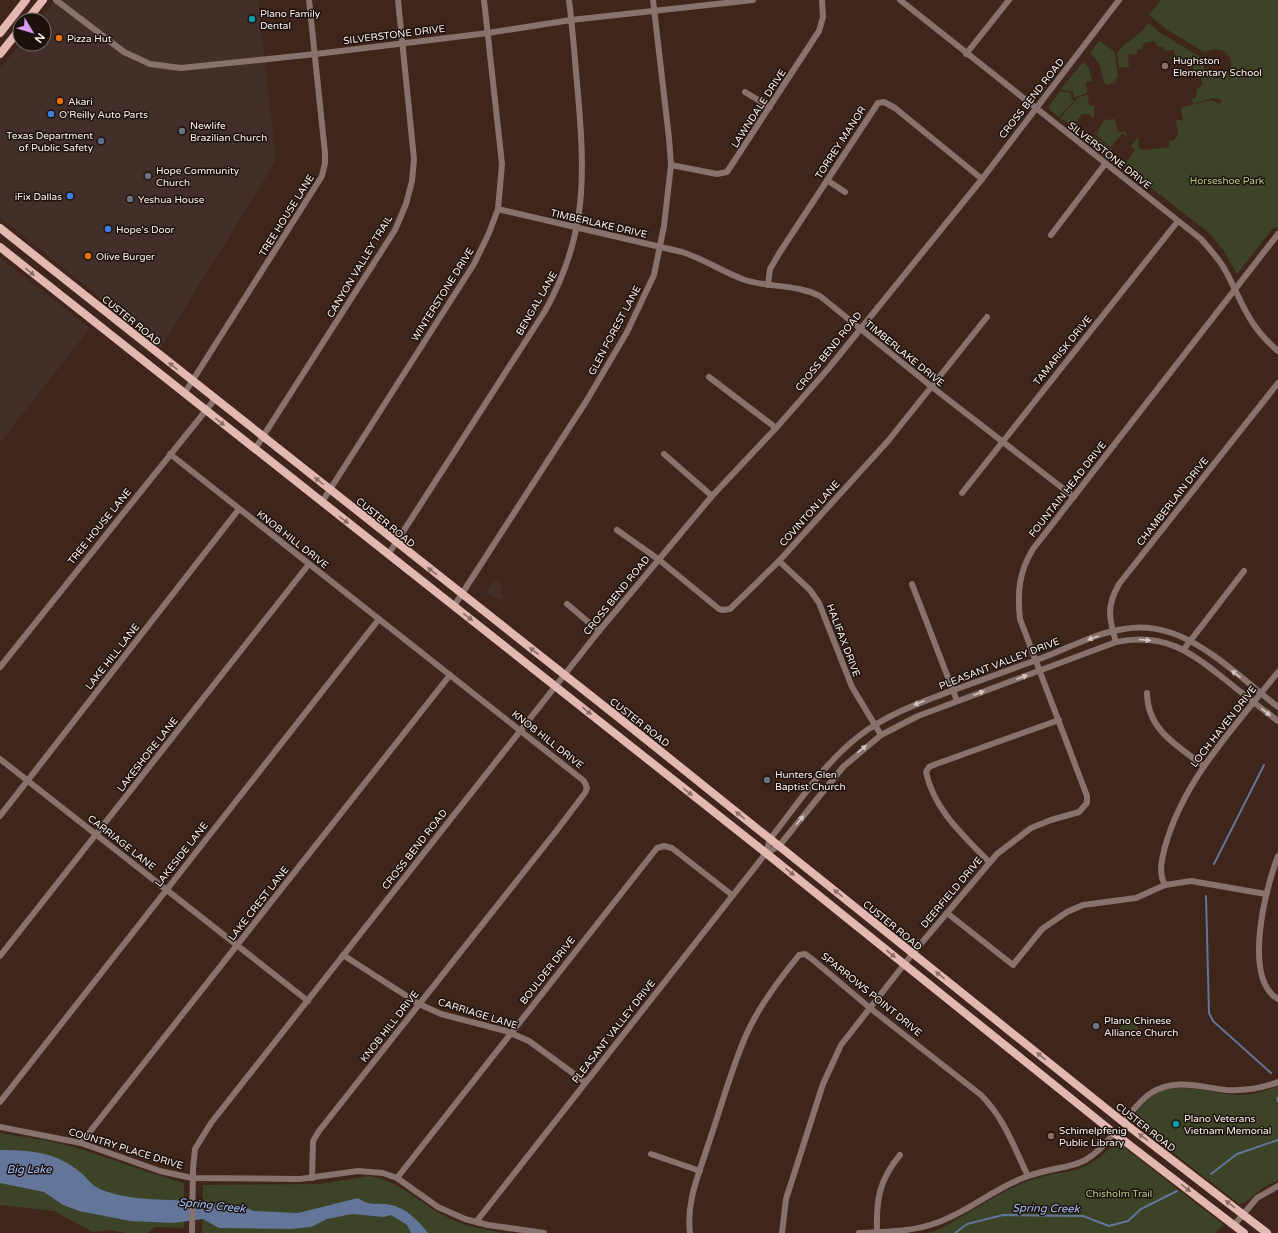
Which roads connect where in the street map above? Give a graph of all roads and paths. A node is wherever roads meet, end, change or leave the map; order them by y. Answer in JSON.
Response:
{"nodes":[{"id":1,"x":26,"y":0,"type":"edge"},
{"id":2,"x":43,"y":0,"type":"edge"},
{"id":3,"x":56,"y":0,"type":"edge"},
{"id":4,"x":309,"y":0,"type":"edge"},
{"id":5,"x":398,"y":0,"type":"edge"},
{"id":6,"x":484,"y":0,"type":"edge"},
{"id":7,"x":569,"y":0,"type":"edge"},
{"id":8,"x":653,"y":0,"type":"edge"},
{"id":9,"x":753,"y":0,"type":"edge"},
{"id":10,"x":822,"y":0,"type":"edge"},
{"id":11,"x":900,"y":0,"type":"edge"},
{"id":12,"x":1008,"y":0,"type":"edge"},
{"id":13,"x":1119,"y":0,"type":"edge"},
{"id":14,"x":654,"y":11,"type":"junction"},
{"id":15,"x":33,"y":12,"type":"edge"},
{"id":16,"x":571,"y":20,"type":"junction"},
{"id":17,"x":0,"y":33,"type":"edge"},
{"id":18,"x":488,"y":33,"type":"junction"},
{"id":19,"x":12,"y":39,"type":"edge"},
{"id":20,"x":404,"y":43,"type":"junction"},
{"id":21,"x":0,"y":54,"type":"edge"},
{"id":22,"x":316,"y":54,"type":"junction"},
{"id":23,"x":966,"y":54,"type":"junction"},
{"id":24,"x":745,"y":92,"type":"dead end"},
{"id":25,"x":770,"y":107,"type":"junction"},
{"id":26,"x":1035,"y":108,"type":"junction"},
{"id":27,"x":1105,"y":164,"type":"junction"},
{"id":28,"x":670,"y":165,"type":"junction"},
{"id":29,"x":982,"y":179,"type":"junction"},
{"id":30,"x":827,"y":180,"type":"junction"},
{"id":31,"x":845,"y":192,"type":"dead end"},
{"id":32,"x":498,"y":209,"type":"junction"},
{"id":33,"x":1178,"y":221,"type":"junction"},
{"id":34,"x":0,"y":228,"type":"edge"},
{"id":35,"x":577,"y":228,"type":"junction"},
{"id":36,"x":1278,"y":234,"type":"edge"},
{"id":37,"x":1051,"y":235,"type":"dead end"},
{"id":38,"x":0,"y":247,"type":"edge"},
{"id":39,"x":660,"y":247,"type":"junction"},
{"id":40,"x":768,"y":284,"type":"junction"},
{"id":41,"x":1234,"y":290,"type":"junction"},
{"id":42,"x":987,"y":317,"type":"dead end"},
{"id":43,"x":859,"y":329,"type":"junction"},
{"id":44,"x":1278,"y":350,"type":"edge"},
{"id":45,"x":709,"y":377,"type":"dead end"},
{"id":46,"x":193,"y":382,"type":"junction"},
{"id":47,"x":1278,"y":383,"type":"edge"},
{"id":48,"x":932,"y":387,"type":"junction"},
{"id":49,"x":184,"y":394,"type":"junction"},
{"id":50,"x":214,"y":399,"type":"junction"},
{"id":51,"x":206,"y":411,"type":"junction"},
{"id":52,"x":776,"y":428,"type":"junction"},
{"id":53,"x":264,"y":438,"type":"junction"},
{"id":54,"x":1002,"y":440,"type":"junction"},
{"id":55,"x":255,"y":449,"type":"junction"},
{"id":56,"x":170,"y":454,"type":"junction"},
{"id":57,"x":664,"y":454,"type":"dead end"},
{"id":58,"x":331,"y":490,"type":"junction"},
{"id":59,"x":962,"y":492,"type":"dead end"},
{"id":60,"x":712,"y":496,"type":"junction"},
{"id":61,"x":1074,"y":497,"type":"junction"},
{"id":62,"x":322,"y":502,"type":"junction"},
{"id":63,"x":239,"y":509,"type":"junction"},
{"id":64,"x":617,"y":530,"type":"dead end"},
{"id":65,"x":396,"y":543,"type":"junction"},
{"id":66,"x":388,"y":554,"type":"junction"},
{"id":67,"x":658,"y":559,"type":"junction"},
{"id":68,"x":779,"y":561,"type":"junction"},
{"id":69,"x":309,"y":564,"type":"junction"},
{"id":70,"x":1244,"y":571,"type":"dead end"},
{"id":71,"x":912,"y":584,"type":"dead end"},
{"id":72,"x":462,"y":594,"type":"junction"},
{"id":73,"x":567,"y":604,"type":"dead end"},
{"id":74,"x":454,"y":606,"type":"junction"},
{"id":75,"x":379,"y":619,"type":"junction"},
{"id":76,"x":599,"y":631,"type":"junction"},
{"id":77,"x":1113,"y":631,"type":"junction"},
{"id":78,"x":1190,"y":641,"type":"junction"},
{"id":79,"x":1116,"y":642,"type":"junction"},
{"id":80,"x":1184,"y":649,"type":"junction"},
{"id":81,"x":1037,"y":660,"type":"junction"},
{"id":82,"x":0,"y":667,"type":"edge"},
{"id":83,"x":1041,"y":670,"type":"junction"},
{"id":84,"x":1278,"y":672,"type":"edge"},
{"id":85,"x":450,"y":675,"type":"junction"},
{"id":86,"x":565,"y":675,"type":"junction"},
{"id":87,"x":556,"y":686,"type":"junction"},
{"id":88,"x":954,"y":690,"type":"junction"},
{"id":89,"x":1147,"y":694,"type":"dead end"},
{"id":90,"x":1261,"y":694,"type":"junction"},
{"id":91,"x":958,"y":701,"type":"junction"},
{"id":92,"x":1254,"y":702,"type":"junction"},
{"id":93,"x":1278,"y":707,"type":"edge"},
{"id":94,"x":1059,"y":720,"type":"junction"},
{"id":95,"x":1278,"y":721,"type":"edge"},
{"id":96,"x":875,"y":726,"type":"junction"},
{"id":97,"x":520,"y":730,"type":"junction"},
{"id":98,"x":881,"y":735,"type":"junction"},
{"id":99,"x":0,"y":759,"type":"edge"},
{"id":100,"x":1204,"y":766,"type":"junction"},
{"id":101,"x":826,"y":769,"type":"junction"},
{"id":102,"x":834,"y":776,"type":"junction"},
{"id":103,"x":28,"y":781,"type":"junction"},
{"id":104,"x":1087,"y":796,"type":"joint"},
{"id":105,"x":0,"y":816,"type":"edge"},
{"id":106,"x":96,"y":834,"type":"junction"},
{"id":107,"x":770,"y":839,"type":"junction"},
{"id":108,"x":779,"y":846,"type":"junction"},
{"id":109,"x":766,"y":853,"type":"junction"},
{"id":110,"x":1278,"y":856,"type":"edge"},
{"id":111,"x":990,"y":862,"type":"junction"},
{"id":112,"x":1165,"y":885,"type":"junction"},
{"id":113,"x":166,"y":890,"type":"junction"},
{"id":114,"x":1266,"y":894,"type":"junction"},
{"id":115,"x":732,"y":895,"type":"junction"},
{"id":116,"x":947,"y":913,"type":"junction"},
{"id":117,"x":238,"y":946,"type":"junction"},
{"id":118,"x":913,"y":953,"type":"junction"},
{"id":119,"x":343,"y":955,"type":"junction"},
{"id":120,"x":0,"y":956,"type":"edge"},
{"id":121,"x":904,"y":965,"type":"junction"},
{"id":122,"x":1278,"y":999,"type":"edge"},
{"id":123,"x":308,"y":1001,"type":"junction"},
{"id":124,"x":419,"y":1004,"type":"junction"},
{"id":125,"x":870,"y":1008,"type":"junction"},
{"id":126,"x":511,"y":1033,"type":"junction"},
{"id":127,"x":585,"y":1082,"type":"junction"},
{"id":128,"x":1278,"y":1082,"type":"edge"},
{"id":129,"x":0,"y":1102,"type":"edge"},
{"id":130,"x":1123,"y":1122,"type":"junction"},
{"id":131,"x":0,"y":1127,"type":"edge"},
{"id":132,"x":1114,"y":1133,"type":"junction"},
{"id":133,"x":81,"y":1143,"type":"junction"},
{"id":134,"x":651,"y":1154,"type":"dead end"},
{"id":135,"x":900,"y":1155,"type":"dead end"},
{"id":136,"x":700,"y":1171,"type":"junction"},
{"id":137,"x":1028,"y":1176,"type":"junction"},
{"id":138,"x":192,"y":1178,"type":"junction"},
{"id":139,"x":312,"y":1178,"type":"junction"},
{"id":140,"x":397,"y":1178,"type":"junction"},
{"id":141,"x":1278,"y":1186,"type":"edge"},
{"id":142,"x":1243,"y":1214,"type":"junction"},
{"id":143,"x":476,"y":1222,"type":"junction"},
{"id":144,"x":1234,"y":1225,"type":"junction"},
{"id":145,"x":192,"y":1230,"type":"edge"},
{"id":146,"x":877,"y":1232,"type":"edge"},
{"id":147,"x":544,"y":1233,"type":"edge"},
{"id":148,"x":690,"y":1233,"type":"edge"},
{"id":149,"x":782,"y":1233,"type":"edge"},
{"id":150,"x":859,"y":1233,"type":"edge"},
{"id":151,"x":1244,"y":1233,"type":"edge"},
{"id":152,"x":1267,"y":1233,"type":"edge"}],
"edges":[{"from":1,"to":17,"type":"main road"},
{"from":2,"to":15,"type":"main road"},
{"from":3,"to":22,"type":"street","name":"SILVERSTONE DRIVE"},
{"from":4,"to":22,"type":"street","name":"TREE HOUSE LANE"},
{"from":5,"to":20,"type":"street","name":"CANYON VALLEY TRAIL"},
{"from":6,"to":18,"type":"street","name":"WINTERSTONE DRIVE"},
{"from":7,"to":16,"type":"street","name":"BENGAL LANE"},
{"from":8,"to":14,"type":"street","name":"GLEN FOREST LANE"},
{"from":9,"to":14,"type":"street","name":"SILVERSTONE DRIVE"},
{"from":10,"to":25,"type":"street","name":"LAWNDALE DRIVE"},
{"from":11,"to":23,"type":"street","name":"SILVERSTONE DRIVE"},
{"from":12,"to":23,"type":"street"},
{"from":13,"to":26,"type":"street","name":"CROSS BEND ROAD"},
{"from":14,"to":16,"type":"street","name":"SILVERSTONE DRIVE"},
{"from":14,"to":28,"type":"street","name":"GLEN FOREST LANE"},
{"from":16,"to":18,"type":"street","name":"SILVERSTONE DRIVE"},
{"from":16,"to":35,"type":"street","name":"BENGAL LANE"},
{"from":18,"to":20,"type":"street","name":"SILVERSTONE DRIVE"},
{"from":18,"to":32,"type":"street","name":"WINTERSTONE DRIVE"},
{"from":19,"to":21,"type":"main road"},
{"from":20,"to":22,"type":"street","name":"SILVERSTONE DRIVE"},
{"from":20,"to":53,"type":"street","name":"CANYON VALLEY TRAIL"},
{"from":22,"to":46,"type":"street","name":"TREE HOUSE LANE"},
{"from":23,"to":26,"type":"street","name":"SILVERSTONE DRIVE"},
{"from":24,"to":25,"type":"street"},
{"from":25,"to":28,"type":"street","name":"LAWNDALE DRIVE"},
{"from":26,"to":27,"type":"street","name":"SILVERSTONE DRIVE"},
{"from":26,"to":29,"type":"street","name":"CROSS BEND ROAD"},
{"from":27,"to":33,"type":"street","name":"SILVERSTONE DRIVE"},
{"from":27,"to":37,"type":"street"},
{"from":28,"to":39,"type":"street","name":"GLEN FOREST LANE"},
{"from":29,"to":30,"type":"street","name":"TORREY MANOR"},
{"from":29,"to":43,"type":"street","name":"CROSS BEND ROAD"},
{"from":30,"to":31,"type":"street"},
{"from":30,"to":40,"type":"street","name":"TORREY MANOR"},
{"from":32,"to":35,"type":"street","name":"TIMBERLAKE DRIVE"},
{"from":32,"to":58,"type":"street","name":"WINTERSTONE DRIVE"},
{"from":33,"to":41,"type":"street","name":"SILVERSTONE DRIVE"},
{"from":33,"to":54,"type":"street","name":"TAMARISK DRIVE"},
{"from":46,"to":34,"type":"main road","name":"CUSTER ROAD","one_way":true},
{"from":35,"to":39,"type":"street","name":"TIMBERLAKE DRIVE"},
{"from":35,"to":65,"type":"street","name":"BENGAL LANE"},
{"from":36,"to":41,"type":"street","name":"FOUNTAIN HEAD DRIVE"},
{"from":38,"to":49,"type":"main road","one_way":true},
{"from":39,"to":40,"type":"street","name":"TIMBERLAKE DRIVE"},
{"from":39,"to":72,"type":"street","name":"GLEN FOREST LANE"},
{"from":40,"to":43,"type":"street","name":"TIMBERLAKE DRIVE"},
{"from":41,"to":44,"type":"street","name":"SILVERSTONE DRIVE"},
{"from":41,"to":61,"type":"street","name":"FOUNTAIN HEAD DRIVE"},
{"from":42,"to":48,"type":"street","name":"COVINTON LANE"},
{"from":43,"to":48,"type":"street","name":"TIMBERLAKE DRIVE"},
{"from":43,"to":52,"type":"street","name":"CROSS BEND ROAD"},
{"from":45,"to":52,"type":"street"},
{"from":46,"to":49,"type":"street","name":"TREE HOUSE LANE"},
{"from":46,"to":50,"type":"main road","name":"CUSTER ROAD"},
{"from":47,"to":77,"type":"street","name":"CHAMBERLAIN DRIVE"},
{"from":48,"to":54,"type":"street","name":"TIMBERLAKE DRIVE"},
{"from":48,"to":68,"type":"street","name":"COVINTON LANE"},
{"from":49,"to":51,"type":"main road"},
{"from":50,"to":51,"type":"street","name":"TREE HOUSE LANE"},
{"from":50,"to":53,"type":"main road","name":"CUSTER ROAD"},
{"from":51,"to":55,"type":"main road","one_way":true},
{"from":51,"to":56,"type":"street","name":"TREE HOUSE LANE"},
{"from":52,"to":60,"type":"street","name":"CROSS BEND ROAD"},
{"from":53,"to":55,"type":"street","name":"CANYON VALLEY TRAIL"},
{"from":58,"to":53,"type":"main road","name":"CUSTER ROAD","one_way":true},
{"from":54,"to":59,"type":"street","name":"TAMARISK DRIVE"},
{"from":54,"to":61,"type":"street","name":"TIMBERLAKE DRIVE"},
{"from":55,"to":62,"type":"main road"},
{"from":56,"to":63,"type":"street","name":"KNOB HILL DRIVE"},
{"from":56,"to":82,"type":"street","name":"TREE HOUSE LANE"},
{"from":57,"to":60,"type":"street"},
{"from":58,"to":62,"type":"street","name":"WINTERSTONE DRIVE"},
{"from":58,"to":65,"type":"main road","name":"CUSTER ROAD"},
{"from":60,"to":67,"type":"street","name":"CROSS BEND ROAD"},
{"from":61,"to":81,"type":"street","name":"FOUNTAIN HEAD DRIVE"},
{"from":62,"to":66,"type":"main road","one_way":true},
{"from":63,"to":69,"type":"street","name":"KNOB HILL DRIVE"},
{"from":63,"to":103,"type":"street","name":"LAKE HILL LANE"},
{"from":64,"to":67,"type":"street","name":"COVINTON LANE"},
{"from":65,"to":66,"type":"street","name":"BENGAL LANE"},
{"from":72,"to":65,"type":"main road","name":"CUSTER ROAD","one_way":true},
{"from":66,"to":74,"type":"main road"},
{"from":67,"to":68,"type":"street","name":"COVINTON LANE"},
{"from":67,"to":76,"type":"street","name":"CROSS BEND ROAD"},
{"from":68,"to":96,"type":"street","name":"HALIFAX DRIVE"},
{"from":69,"to":75,"type":"street","name":"KNOB HILL DRIVE"},
{"from":69,"to":106,"type":"street","name":"LAKESHORE LANE"},
{"from":70,"to":78,"type":"street"},
{"from":71,"to":88,"type":"street"},
{"from":72,"to":74,"type":"street","name":"GLEN FOREST LANE"},
{"from":86,"to":72,"type":"main road","name":"CUSTER ROAD","one_way":true},
{"from":73,"to":76,"type":"street"},
{"from":74,"to":87,"type":"main road","one_way":true},
{"from":75,"to":85,"type":"street","name":"KNOB HILL DRIVE"},
{"from":75,"to":113,"type":"street","name":"LAKESIDE LANE"},
{"from":76,"to":86,"type":"street","name":"CROSS BEND ROAD"},
{"from":77,"to":78,"type":"street","name":"PLEASANT VALLEY DRIVE"},
{"from":77,"to":79,"type":"street","name":"CHAMBERLAIN DRIVE"},
{"from":77,"to":81,"type":"street","name":"PLEASANT VALLEY DRIVE","one_way":true},
{"from":78,"to":80,"type":"street"},
{"from":90,"to":78,"type":"street","name":"PLEASANT VALLEY DRIVE","one_way":true},
{"from":79,"to":80,"type":"street","name":"PLEASANT VALLEY DRIVE","one_way":true},
{"from":79,"to":83,"type":"street","name":"PLEASANT VALLEY DRIVE"},
{"from":80,"to":92,"type":"street","name":"PLEASANT VALLEY DRIVE"},
{"from":81,"to":83,"type":"street","name":"FOUNTAIN HEAD DRIVE"},
{"from":81,"to":88,"type":"street","name":"PLEASANT VALLEY DRIVE"},
{"from":91,"to":83,"type":"street","name":"PLEASANT VALLEY DRIVE","one_way":true},
{"from":83,"to":94,"type":"street","name":"FOUNTAIN HEAD DRIVE"},
{"from":84,"to":90,"type":"street","name":"LOCH HAVEN DRIVE"},
{"from":85,"to":97,"type":"street","name":"KNOB HILL DRIVE"},
{"from":85,"to":117,"type":"street","name":"LAKE CREST LANE"},
{"from":86,"to":87,"type":"street","name":"CROSS BEND ROAD"},
{"from":107,"to":86,"type":"main road","name":"CUSTER ROAD","one_way":true},
{"from":87,"to":97,"type":"street","name":"CROSS BEND ROAD"},
{"from":87,"to":109,"type":"main road","one_way":true},
{"from":88,"to":91,"type":"street"},
{"from":88,"to":96,"type":"street","name":"PLEASANT VALLEY DRIVE","one_way":true},
{"from":89,"to":100,"type":"street"},
{"from":90,"to":92,"type":"street","name":"LOCH HAVEN DRIVE"},
{"from":90,"to":93,"type":"street","name":"PLEASANT VALLEY DRIVE"},
{"from":91,"to":98,"type":"street","name":"PLEASANT VALLEY DRIVE"},
{"from":92,"to":95,"type":"street","name":"PLEASANT VALLEY DRIVE","one_way":true},
{"from":92,"to":100,"type":"street","name":"LOCH HAVEN DRIVE"},
{"from":94,"to":104,"type":"street","name":"FOUNTAIN HEAD DRIVE"},
{"from":94,"to":111,"type":"street"},
{"from":96,"to":98,"type":"street","name":"HALIFAX DRIVE"},
{"from":96,"to":101,"type":"street","name":"PLEASANT VALLEY DRIVE"},
{"from":97,"to":119,"type":"street","name":"CROSS BEND ROAD"},
{"from":97,"to":124,"type":"street","name":"KNOB HILL DRIVE"},
{"from":102,"to":98,"type":"street","name":"PLEASANT VALLEY DRIVE","one_way":true},
{"from":99,"to":103,"type":"street","name":"CARRIAGE LANE"},
{"from":100,"to":112,"type":"street","name":"LOCH HAVEN DRIVE"},
{"from":101,"to":102,"type":"street"},
{"from":101,"to":107,"type":"street","name":"PLEASANT VALLEY DRIVE"},
{"from":108,"to":102,"type":"street","name":"PLEASANT VALLEY DRIVE","one_way":true},
{"from":103,"to":105,"type":"street","name":"LAKE HILL LANE"},
{"from":103,"to":106,"type":"street","name":"CARRIAGE LANE"},
{"from":104,"to":111,"type":"street","name":"DEERFIELD DRIVE"},
{"from":106,"to":113,"type":"street","name":"CARRIAGE LANE"},
{"from":106,"to":120,"type":"street","name":"LAKESHORE LANE"},
{"from":107,"to":108,"type":"main road","name":"CUSTER ROAD"},
{"from":107,"to":109,"type":"street","name":"PLEASANT VALLEY DRIVE"},
{"from":108,"to":109,"type":"street","name":"PLEASANT VALLEY DRIVE"},
{"from":118,"to":108,"type":"main road","name":"CUSTER ROAD","one_way":true},
{"from":109,"to":115,"type":"street","name":"PLEASANT VALLEY DRIVE"},
{"from":109,"to":121,"type":"main road","one_way":true},
{"from":110,"to":114,"type":"street"},
{"from":111,"to":116,"type":"street","name":"DEERFIELD DRIVE"},
{"from":112,"to":114,"type":"street"},
{"from":112,"to":116,"type":"street"},
{"from":113,"to":117,"type":"street","name":"CARRIAGE LANE"},
{"from":113,"to":129,"type":"street","name":"LAKESIDE LANE"},
{"from":114,"to":122,"type":"street"},
{"from":115,"to":126,"type":"street","name":"BOULDER DRIVE"},
{"from":115,"to":127,"type":"street","name":"PLEASANT VALLEY DRIVE"},
{"from":116,"to":118,"type":"street","name":"DEERFIELD DRIVE"},
{"from":117,"to":123,"type":"street","name":"CARRIAGE LANE"},
{"from":117,"to":133,"type":"street","name":"LAKE CREST LANE"},
{"from":118,"to":121,"type":"street","name":"DEERFIELD DRIVE"},
{"from":130,"to":118,"type":"main road","name":"CUSTER ROAD","one_way":true},
{"from":119,"to":123,"type":"street","name":"CROSS BEND ROAD"},
{"from":119,"to":124,"type":"street","name":"CARRIAGE LANE"},
{"from":121,"to":125,"type":"street","name":"DEERFIELD DRIVE"},
{"from":121,"to":132,"type":"main road"},
{"from":123,"to":138,"type":"street","name":"CROSS BEND ROAD"},
{"from":124,"to":126,"type":"street","name":"CARRIAGE LANE"},
{"from":124,"to":139,"type":"street","name":"KNOB HILL DRIVE"},
{"from":125,"to":136,"type":"street","name":"SPARROWS POINT DRIVE"},
{"from":125,"to":137,"type":"street","name":"SPARROWS POINT DRIVE"},
{"from":125,"to":149,"type":"street","name":"DEERFIELD DRIVE"},
{"from":126,"to":127,"type":"street","name":"CARRIAGE LANE"},
{"from":126,"to":140,"type":"street","name":"BOULDER DRIVE"},
{"from":127,"to":143,"type":"street","name":"PLEASANT VALLEY DRIVE"},
{"from":128,"to":130,"type":"street"},
{"from":130,"to":132,"type":"main road"},
{"from":142,"to":130,"type":"main road","name":"CUSTER ROAD","one_way":true},
{"from":131,"to":133,"type":"street","name":"COUNTRY PLACE DRIVE"},
{"from":132,"to":137,"type":"street"},
{"from":132,"to":144,"type":"main road","one_way":true},
{"from":133,"to":138,"type":"street","name":"COUNTRY PLACE DRIVE"},
{"from":134,"to":136,"type":"street"},
{"from":135,"to":146,"type":"street"},
{"from":136,"to":148,"type":"street","name":"SPARROWS POINT DRIVE"},
{"from":137,"to":146,"type":"street"},
{"from":138,"to":139,"type":"street","name":"COUNTRY PLACE DRIVE"},
{"from":138,"to":145,"type":"street","name":"CROSS BEND ROAD"},
{"from":139,"to":140,"type":"street","name":"COUNTRY PLACE DRIVE"},
{"from":140,"to":143,"type":"street","name":"COUNTRY PLACE DRIVE"},
{"from":141,"to":142,"type":"street"},
{"from":142,"to":144,"type":"street"},
{"from":142,"to":152,"type":"main road","name":"CUSTER ROAD"},
{"from":143,"to":147,"type":"street","name":"COUNTRY PLACE DRIVE"},
{"from":144,"to":151,"type":"main road"},
{"from":146,"to":150,"type":"street"}]}
